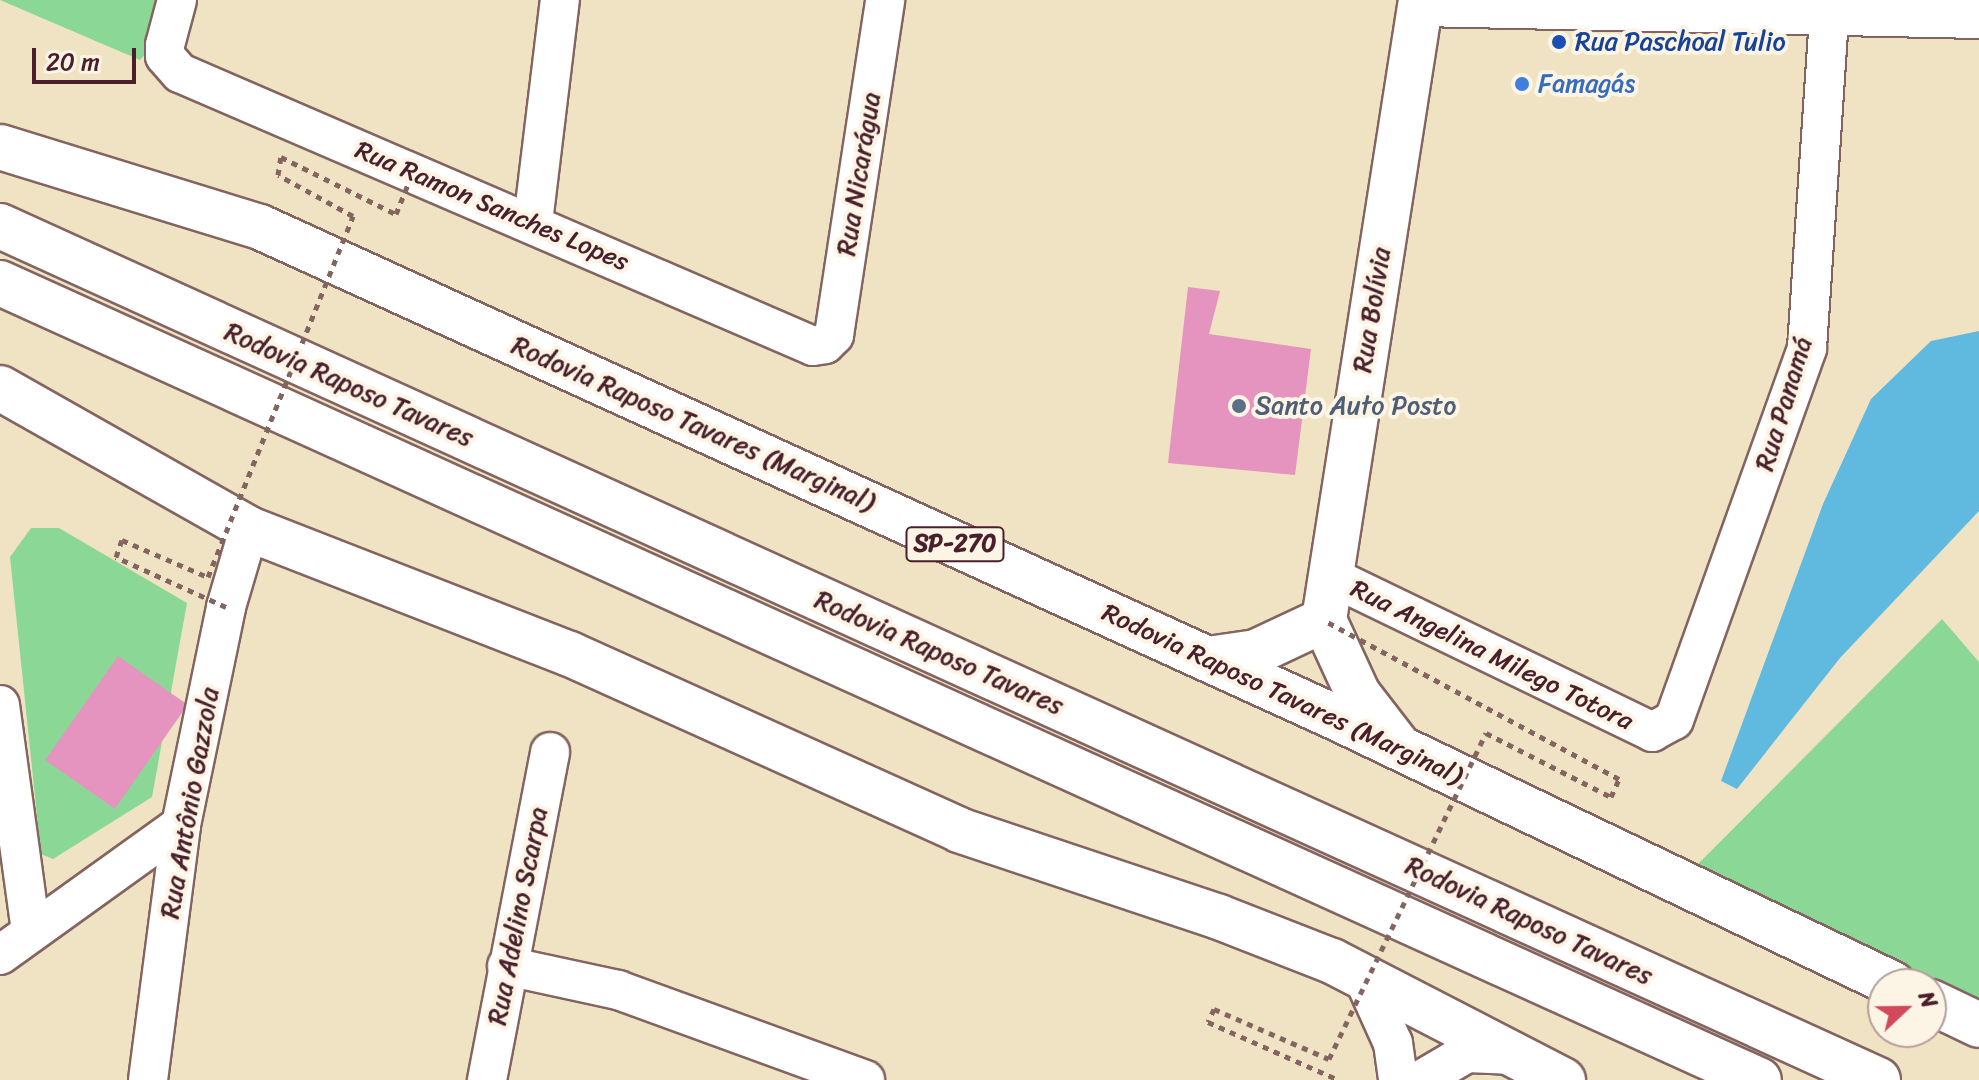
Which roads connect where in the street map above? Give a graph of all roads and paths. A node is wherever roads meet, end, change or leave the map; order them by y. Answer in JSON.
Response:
{"nodes":[{"id":1,"x":177,"y":0,"type":"edge"},
{"id":2,"x":560,"y":0,"type":"edge"},
{"id":3,"x":885,"y":0,"type":"edge"},
{"id":4,"x":1420,"y":4,"type":"edge"},
{"id":5,"x":1830,"y":10,"type":"edge"},
{"id":6,"x":1979,"y":19,"type":"edge"},
{"id":7,"x":0,"y":147,"type":"edge"},
{"id":8,"x":413,"y":172,"type":"junction"},
{"id":9,"x":533,"y":222,"type":"junction"},
{"id":10,"x":0,"y":226,"type":"edge"},
{"id":11,"x":0,"y":283,"type":"edge"},
{"id":12,"x":825,"y":344,"type":"joint"},
{"id":13,"x":0,"y":388,"type":"edge"},
{"id":14,"x":249,"y":529,"type":"junction"},
{"id":15,"x":1332,"y":577,"type":"junction"},
{"id":16,"x":226,"y":607,"type":"junction"},
{"id":17,"x":1324,"y":620,"type":"junction"},
{"id":18,"x":1208,"y":659,"type":"junction"},
{"id":19,"x":0,"y":705,"type":"edge"},
{"id":20,"x":1652,"y":732,"type":"joint"},
{"id":21,"x":1399,"y":747,"type":"junction"},
{"id":22,"x":550,"y":752,"type":"dead end"},
{"id":23,"x":181,"y":825,"type":"junction"},
{"id":24,"x":31,"y":932,"type":"junction"},
{"id":25,"x":0,"y":955,"type":"edge"},
{"id":26,"x":507,"y":966,"type":"junction"},
{"id":27,"x":1867,"y":972,"type":"edge"},
{"id":28,"x":1363,"y":977,"type":"junction"},
{"id":29,"x":1947,"y":1010,"type":"edge"},
{"id":30,"x":1979,"y":1025,"type":"edge"},
{"id":31,"x":1517,"y":1056,"type":"junction"},
{"id":32,"x":148,"y":1080,"type":"edge"},
{"id":33,"x":487,"y":1080,"type":"edge"},
{"id":34,"x":865,"y":1080,"type":"edge"},
{"id":35,"x":1339,"y":1080,"type":"edge"},
{"id":36,"x":1398,"y":1080,"type":"edge"},
{"id":37,"x":1421,"y":1080,"type":"edge"},
{"id":38,"x":1563,"y":1080,"type":"edge"},
{"id":39,"x":1759,"y":1080,"type":"edge"},
{"id":40,"x":1878,"y":1080,"type":"edge"}],
"edges":[{"from":1,"to":8,"type":"street","name":"Rua Ramon Sanches Lopes"},
{"from":2,"to":9,"type":"street"},
{"from":3,"to":12,"type":"street","name":"Rua Nicarágua"},
{"from":4,"to":5,"type":"street"},
{"from":4,"to":15,"type":"main road","name":"Rua Bolívia"},
{"from":5,"to":6,"type":"street"},
{"from":5,"to":20,"type":"street","name":"Rua Panamá"},
{"from":7,"to":18,"type":"main road","name":"Rodovia Raposo Tavares (Marginal)","number":"SP-270"},
{"from":8,"to":9,"type":"street","name":"Rua Ramon Sanches Lopes"},
{"from":8,"to":16,"type":"path","bridge":true},
{"from":9,"to":12,"type":"street","name":"Rua Ramon Sanches Lopes"},
{"from":10,"to":40,"type":"main road","name":"Rodovia Raposo Tavares"},
{"from":11,"to":39,"type":"main road","name":"Rodovia Raposo Tavares"},
{"from":13,"to":14,"type":"main road"},
{"from":14,"to":16,"type":"street","name":"Rua Antônio Gazzola"},
{"from":14,"to":28,"type":"main road"},
{"from":15,"to":17,"type":"main road","name":"Rua Bolívia"},
{"from":15,"to":20,"type":"street","name":"Rua Angelina Milego Totora"},
{"from":16,"to":23,"type":"street","name":"Rua Antônio Gazzola"},
{"from":17,"to":18,"type":"main road"},
{"from":17,"to":21,"type":"main road"},
{"from":17,"to":35,"type":"path","bridge":true},
{"from":18,"to":21,"type":"main road","name":"Rodovia Raposo Tavares (Marginal)","number":"SP-270"},
{"from":19,"to":24,"type":"street"},
{"from":21,"to":27,"type":"main road","name":"Rodovia Raposo Tavares (Marginal)","number":"SP-270"},
{"from":22,"to":26,"type":"street","name":"Rua Adelino Scarpa"},
{"from":23,"to":24,"type":"street"},
{"from":23,"to":32,"type":"street","name":"Rua Antônio Gazzola"},
{"from":24,"to":25,"type":"street"},
{"from":26,"to":33,"type":"street","name":"Rua Adelino Scarpa"},
{"from":26,"to":34,"type":"street"},
{"from":28,"to":31,"type":"main road"},
{"from":28,"to":36,"type":"street"},
{"from":29,"to":30,"type":"main road"},
{"from":31,"to":37,"type":"street"},
{"from":31,"to":38,"type":"main road"}]}
